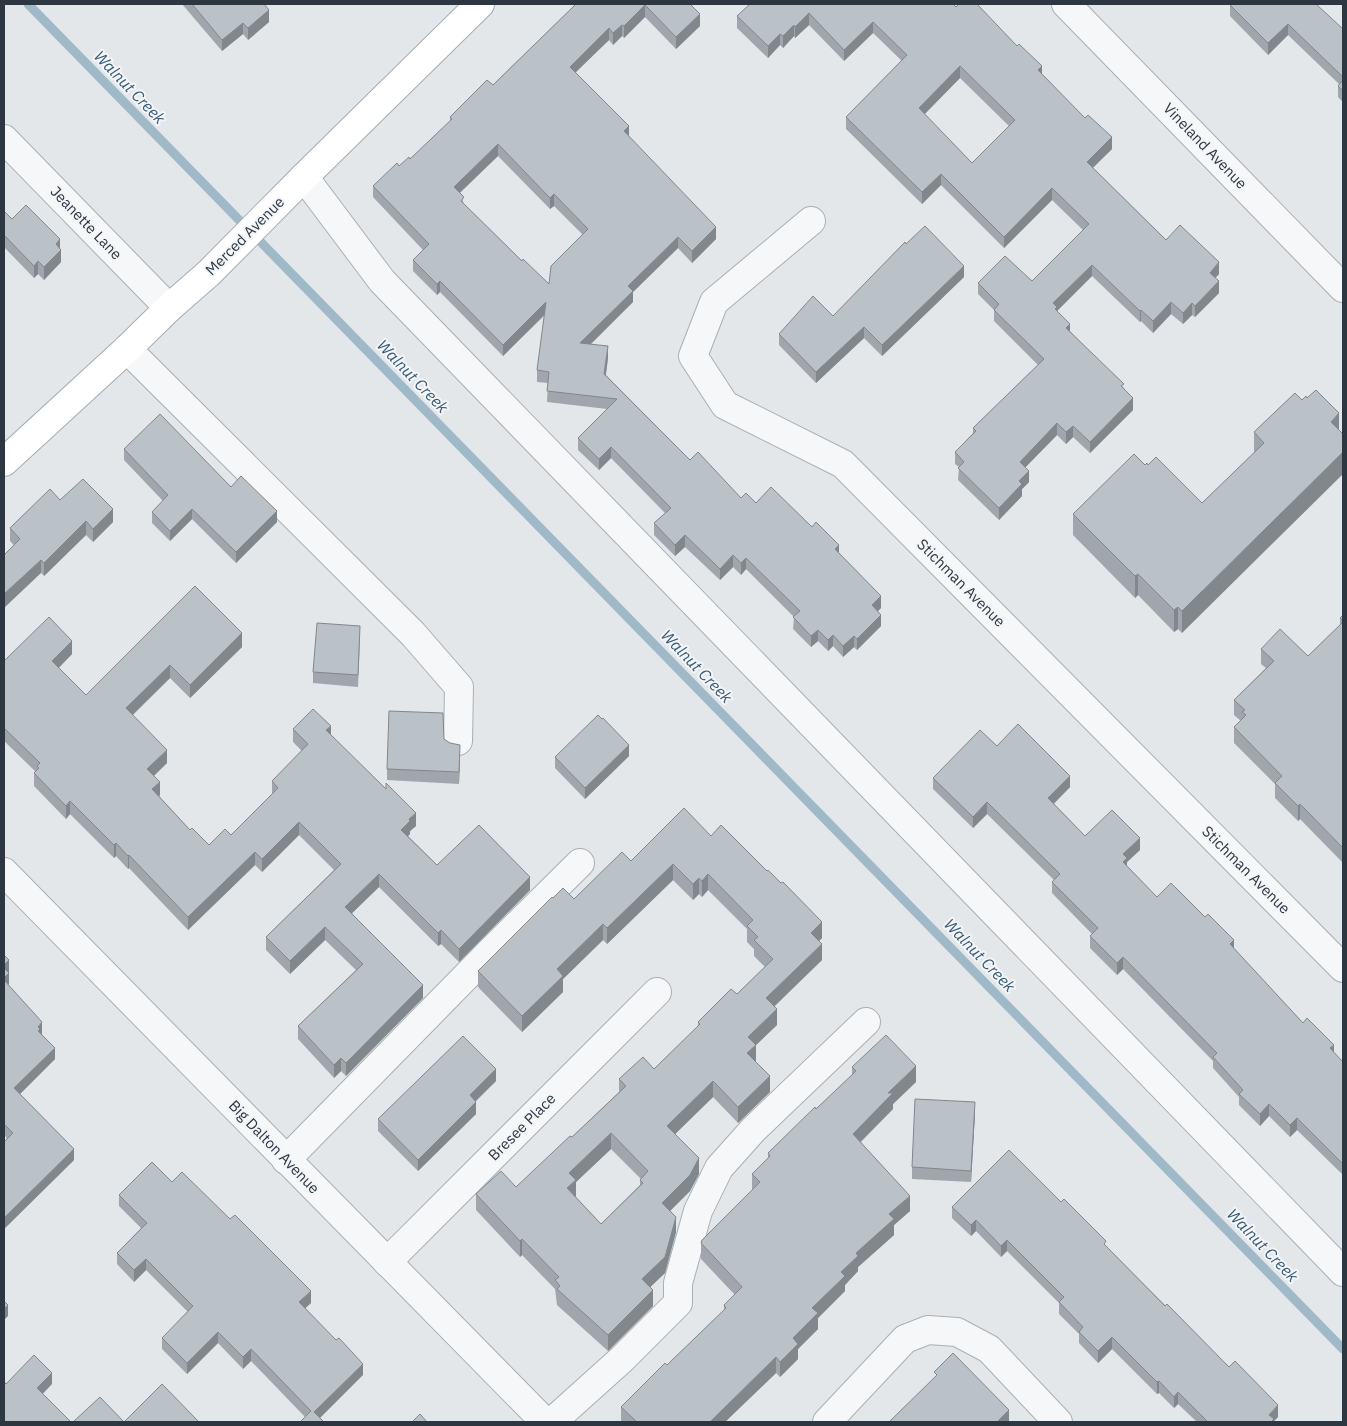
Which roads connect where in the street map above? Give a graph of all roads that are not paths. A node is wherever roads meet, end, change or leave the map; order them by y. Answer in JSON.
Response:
{"nodes":[{"id":1,"x":480,"y":4,"type":"edge"},
{"id":2,"x":1066,"y":4,"type":"edge"},
{"id":3,"x":4,"y":139,"type":"edge"},
{"id":4,"x":304,"y":176,"type":"junction"},
{"id":5,"x":811,"y":221,"type":"dead end"},
{"id":6,"x":1343,"y":288,"type":"edge"},
{"id":7,"x":169,"y":308,"type":"junction"},
{"id":8,"x":127,"y":349,"type":"junction"},
{"id":9,"x":4,"y":462,"type":"edge"},
{"id":10,"x":458,"y":741,"type":"dead end"},
{"id":11,"x":580,"y":864,"type":"dead end"},
{"id":12,"x":4,"y":872,"type":"edge"},
{"id":13,"x":1343,"y":968,"type":"edge"},
{"id":14,"x":656,"y":992,"type":"dead end"},
{"id":15,"x":866,"y":1022,"type":"dead end"},
{"id":16,"x":286,"y":1160,"type":"junction"},
{"id":17,"x":387,"y":1262,"type":"junction"},
{"id":18,"x":1343,"y":1272,"type":"edge"},
{"id":19,"x":545,"y":1422,"type":"edge"},
{"id":20,"x":552,"y":1422,"type":"edge"},
{"id":21,"x":827,"y":1422,"type":"edge"},
{"id":22,"x":1058,"y":1422,"type":"edge"}],
"edges":[{"from":1,"to":4,"type":"main road","name":"Merced Avenue"},
{"from":2,"to":6,"type":"street","name":"Vineland Avenue"},
{"from":3,"to":7,"type":"street","name":"Jeanette Lane"},
{"from":4,"to":7,"type":"main road","name":"Merced Avenue"},
{"from":4,"to":18,"type":"street"},
{"from":5,"to":13,"type":"street","name":"Stichman Avenue"},
{"from":7,"to":8,"type":"main road","name":"Merced Avenue"},
{"from":8,"to":9,"type":"main road","name":"Merced Avenue"},
{"from":8,"to":10,"type":"street"},
{"from":11,"to":16,"type":"street"},
{"from":12,"to":16,"type":"street","name":"Big Dalton Avenue"},
{"from":14,"to":17,"type":"street","name":"Bresee Place"},
{"from":15,"to":20,"type":"street"},
{"from":16,"to":17,"type":"street","name":"Big Dalton Avenue"},
{"from":17,"to":19,"type":"street","name":"Big Dalton Avenue"},
{"from":21,"to":22,"type":"street"}]}
